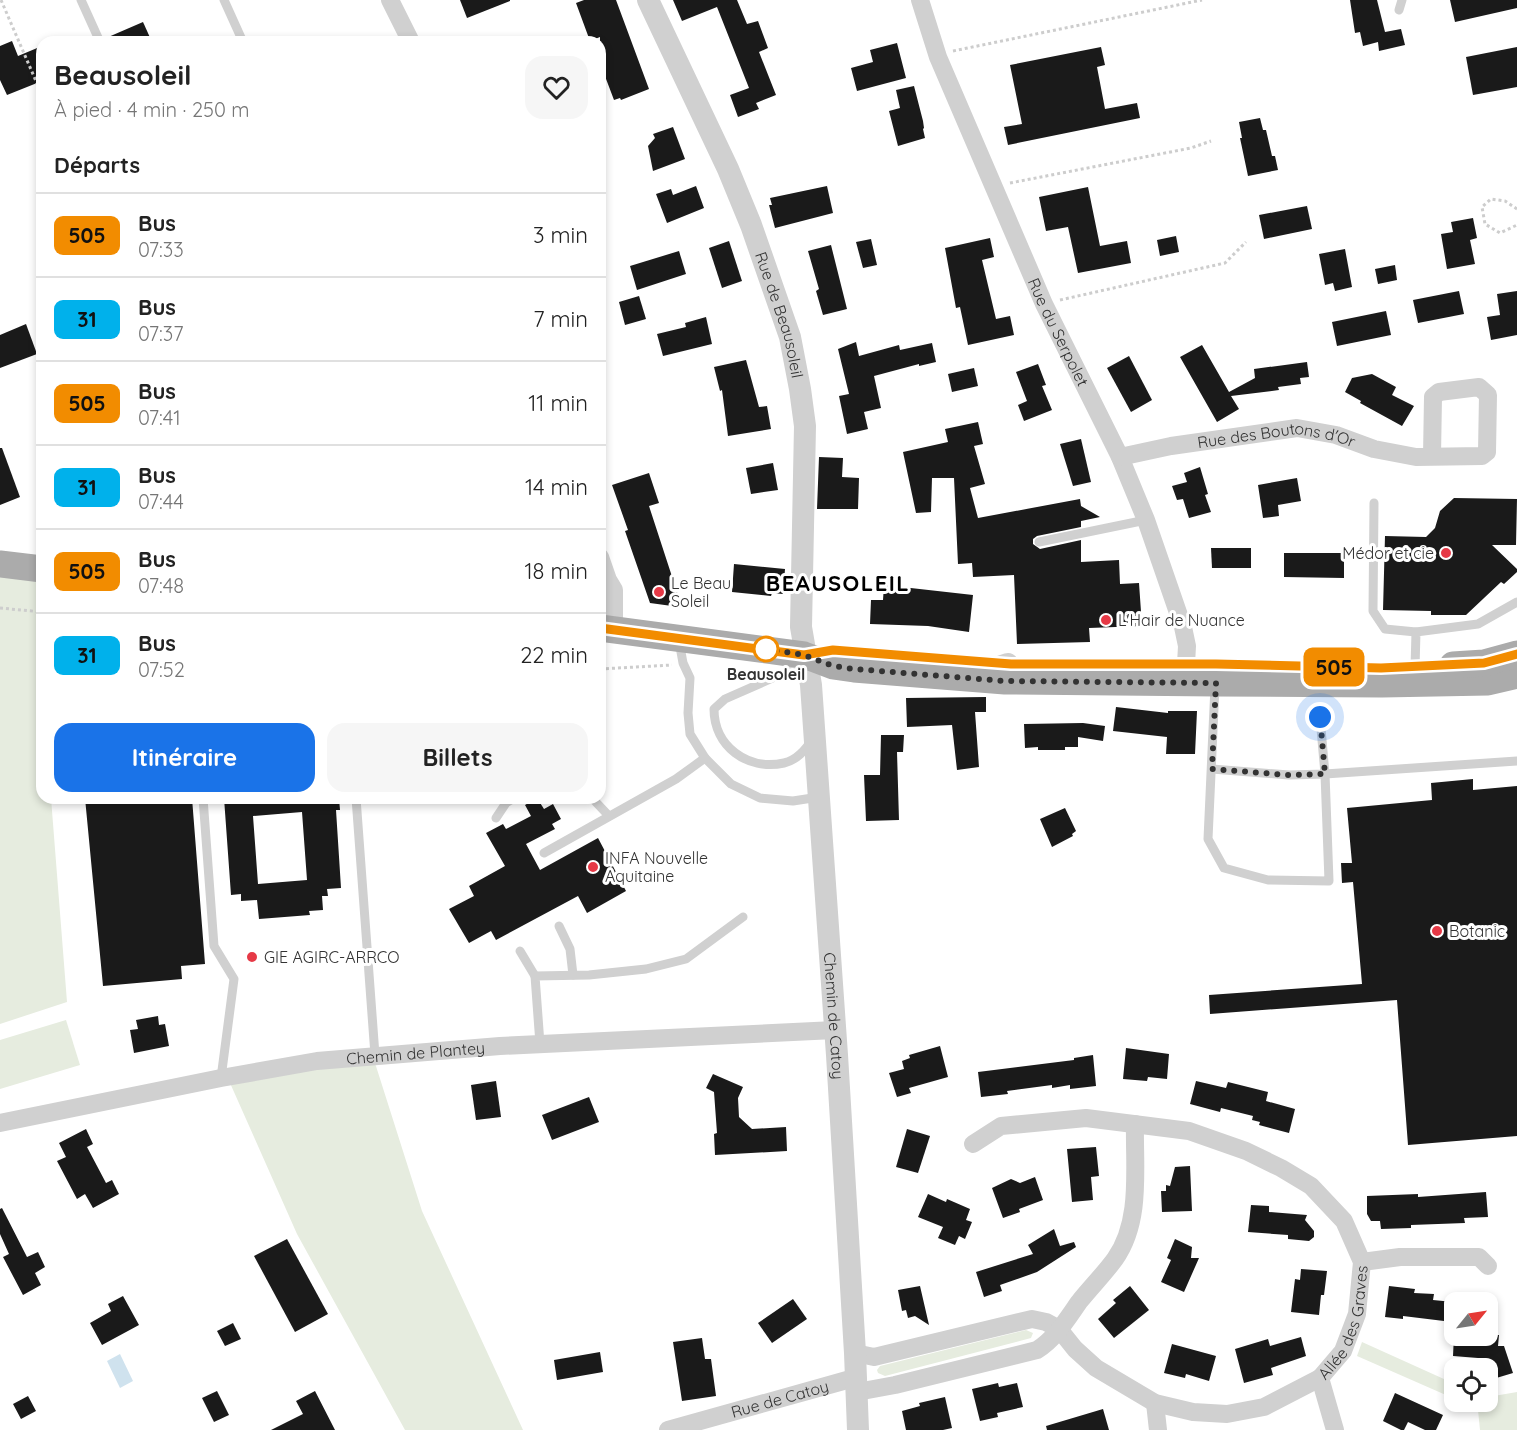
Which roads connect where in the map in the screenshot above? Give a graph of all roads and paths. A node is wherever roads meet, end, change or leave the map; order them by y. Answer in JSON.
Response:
{"nodes":[{"id":1,"x":1,"y":0,"type":"edge"},
{"id":2,"x":81,"y":0,"type":"edge"},
{"id":3,"x":224,"y":0,"type":"edge"},
{"id":4,"x":390,"y":0,"type":"edge"},
{"id":5,"x":648,"y":0,"type":"edge"},
{"id":6,"x":920,"y":0,"type":"edge"},
{"id":7,"x":1202,"y":0,"type":"edge"},
{"id":8,"x":1402,"y":0,"type":"edge"},
{"id":9,"x":1399,"y":10,"type":"dead end"},
{"id":10,"x":97,"y":36,"type":"edge"},
{"id":11,"x":240,"y":36,"type":"edge"},
{"id":12,"x":408,"y":36,"type":"edge"},
{"id":13,"x":938,"y":57,"type":"junction"},
{"id":14,"x":36,"y":81,"type":"edge"},
{"id":15,"x":1211,"y":141,"type":"dead end"},
{"id":16,"x":993,"y":186,"type":"junction"},
{"id":17,"x":1517,"y":209,"type":"edge"},
{"id":18,"x":1517,"y":225,"type":"edge"},
{"id":19,"x":1246,"y":242,"type":"dead end"},
{"id":20,"x":1044,"y":304,"type":"junction"},
{"id":21,"x":1432,"y":456,"type":"junction"},
{"id":22,"x":1120,"y":457,"type":"junction"},
{"id":23,"x":1374,"y":503,"type":"dead end"},
{"id":24,"x":1146,"y":520,"type":"junction"},
{"id":25,"x":1039,"y":543,"type":"dead end"},
{"id":26,"x":0,"y":564,"type":"edge"},
{"id":27,"x":36,"y":568,"type":"edge"},
{"id":28,"x":606,"y":574,"type":"edge"},
{"id":29,"x":1517,"y":602,"type":"edge"},
{"id":30,"x":0,"y":608,"type":"edge"},
{"id":31,"x":36,"y":611,"type":"edge"},
{"id":32,"x":607,"y":629,"type":"edge"},
{"id":33,"x":1416,"y":632,"type":"junction"},
{"id":34,"x":681,"y":650,"type":"junction"},
{"id":35,"x":1517,"y":654,"type":"edge"},
{"id":36,"x":804,"y":655,"type":"junction"},
{"id":37,"x":1415,"y":668,"type":"junction"},
{"id":38,"x":606,"y":669,"type":"edge"},
{"id":39,"x":1186,"y":673,"type":"junction"},
{"id":40,"x":1216,"y":674,"type":"junction"},
{"id":41,"x":1517,"y":675,"type":"edge"},
{"id":42,"x":1320,"y":717,"type":"dead end"},
{"id":43,"x":814,"y":738,"type":"junction"},
{"id":44,"x":705,"y":758,"type":"junction"},
{"id":45,"x":1517,"y":761,"type":"edge"},
{"id":46,"x":1212,"y":769,"type":"junction"},
{"id":47,"x":1325,"y":774,"type":"junction"},
{"id":48,"x":819,"y":797,"type":"junction"},
{"id":49,"x":203,"y":804,"type":"edge"},
{"id":50,"x":356,"y":804,"type":"edge"},
{"id":51,"x":505,"y":804,"type":"edge"},
{"id":52,"x":598,"y":804,"type":"edge"},
{"id":53,"x":609,"y":816,"type":"junction"},
{"id":54,"x":496,"y":818,"type":"dead end"},
{"id":55,"x":544,"y":853,"type":"dead end"},
{"id":56,"x":743,"y":917,"type":"dead end"},
{"id":57,"x":559,"y":926,"type":"dead end"},
{"id":58,"x":520,"y":951,"type":"dead end"},
{"id":59,"x":573,"y":975,"type":"junction"},
{"id":60,"x":535,"y":976,"type":"junction"},
{"id":61,"x":836,"y":1030,"type":"junction"},
{"id":62,"x":540,"y":1044,"type":"junction"},
{"id":63,"x":375,"y":1055,"type":"junction"},
{"id":64,"x":221,"y":1078,"type":"junction"},
{"id":65,"x":0,"y":1123,"type":"edge"},
{"id":66,"x":1136,"y":1124,"type":"junction"},
{"id":67,"x":973,"y":1143,"type":"dead end"},
{"id":68,"x":1362,"y":1262,"type":"junction"},
{"id":69,"x":1488,"y":1266,"type":"dead end"},
{"id":70,"x":1059,"y":1329,"type":"junction"},
{"id":71,"x":855,"y":1353,"type":"junction"},
{"id":72,"x":1320,"y":1378,"type":"junction"},
{"id":73,"x":857,"y":1386,"type":"junction"},
{"id":74,"x":1155,"y":1403,"type":"junction"},
{"id":75,"x":668,"y":1430,"type":"edge"},
{"id":76,"x":858,"y":1430,"type":"edge"},
{"id":77,"x":1158,"y":1430,"type":"edge"},
{"id":78,"x":1335,"y":1430,"type":"edge"}],
"edges":[{"from":1,"to":14,"type":"path"},
{"from":2,"to":10,"type":"lane"},
{"from":3,"to":11,"type":"lane"},
{"from":4,"to":12,"type":"street"},
{"from":5,"to":36,"type":"street","name":"Rue de Beausoleil"},
{"from":6,"to":13,"type":"street","name":"Rue du Serpolet"},
{"from":7,"to":13,"type":"path"},
{"from":8,"to":9,"type":"lane"},
{"from":13,"to":16,"type":"street","name":"Rue du Serpolet"},
{"from":15,"to":16,"type":"path"},
{"from":16,"to":20,"type":"street","name":"Rue du Serpolet"},
{"from":17,"to":18,"type":"path"},
{"from":19,"to":20,"type":"path"},
{"from":20,"to":22,"type":"street","name":"Rue du Serpolet"},
{"from":21,"to":21,"type":"street","name":"Rue des Boutons d'Or"},
{"from":21,"to":22,"type":"street","name":"Rue des Boutons d'Or"},
{"from":22,"to":24,"type":"street","name":"Rue du Serpolet"},
{"from":23,"to":33,"type":"lane"},
{"from":24,"to":25,"type":"lane"},
{"from":24,"to":39,"type":"street","name":"Rue du Serpolet"},
{"from":26,"to":27,"type":"main road"},
{"from":28,"to":32,"type":"street"},
{"from":29,"to":33,"type":"lane"},
{"from":30,"to":31,"type":"path"},
{"from":32,"to":34,"type":"main road"},
{"from":33,"to":37,"type":"lane"},
{"from":34,"to":36,"type":"main road"},
{"from":34,"to":38,"type":"path"},
{"from":34,"to":44,"type":"lane"},
{"from":35,"to":37,"type":"main road"},
{"from":36,"to":39,"type":"main road"},
{"from":36,"to":39,"type":"main road"},
{"from":36,"to":43,"type":"street","name":"Chemin de Catoy"},
{"from":36,"to":43,"type":"lane"},
{"from":37,"to":40,"type":"main road"},
{"from":39,"to":40,"type":"main road"},
{"from":40,"to":41,"type":"main road"},
{"from":40,"to":46,"type":"lane"},
{"from":42,"to":47,"type":"lane"},
{"from":43,"to":48,"type":"street","name":"Chemin de Catoy"},
{"from":44,"to":48,"type":"lane"},
{"from":44,"to":53,"type":"lane"},
{"from":45,"to":47,"type":"lane"},
{"from":46,"to":47,"type":"lane"},
{"from":46,"to":47,"type":"lane"},
{"from":48,"to":61,"type":"street","name":"Chemin de Catoy"},
{"from":49,"to":64,"type":"lane"},
{"from":50,"to":63,"type":"lane"},
{"from":51,"to":54,"type":"lane"},
{"from":52,"to":53,"type":"lane"},
{"from":53,"to":55,"type":"lane"},
{"from":56,"to":59,"type":"lane"},
{"from":57,"to":59,"type":"lane"},
{"from":58,"to":60,"type":"lane"},
{"from":59,"to":60,"type":"lane"},
{"from":60,"to":62,"type":"lane"},
{"from":61,"to":62,"type":"street","name":"Chemin de Plantey"},
{"from":61,"to":71,"type":"street","name":"Chemin de Catoy"},
{"from":62,"to":63,"type":"street","name":"Chemin de Plantey"},
{"from":63,"to":64,"type":"street","name":"Chemin de Plantey"},
{"from":64,"to":65,"type":"street","name":"Chemin de Plantey"},
{"from":66,"to":67,"type":"street","name":"Allée des Graves"},
{"from":66,"to":68,"type":"street","name":"Allée des Graves"},
{"from":66,"to":70,"type":"street"},
{"from":68,"to":69,"type":"street"},
{"from":68,"to":72,"type":"street","name":"Allée des Graves"},
{"from":70,"to":71,"type":"street"},
{"from":70,"to":73,"type":"street"},
{"from":70,"to":74,"type":"street","name":"Allée des Graves"},
{"from":71,"to":73,"type":"street","name":"Chemin de Catoy"},
{"from":72,"to":74,"type":"street","name":"Allée des Graves"},
{"from":72,"to":78,"type":"street"},
{"from":73,"to":75,"type":"street","name":"Rue de Catoy"},
{"from":73,"to":76,"type":"street","name":"Chemin de Catoy"},
{"from":74,"to":77,"type":"street"}]}
